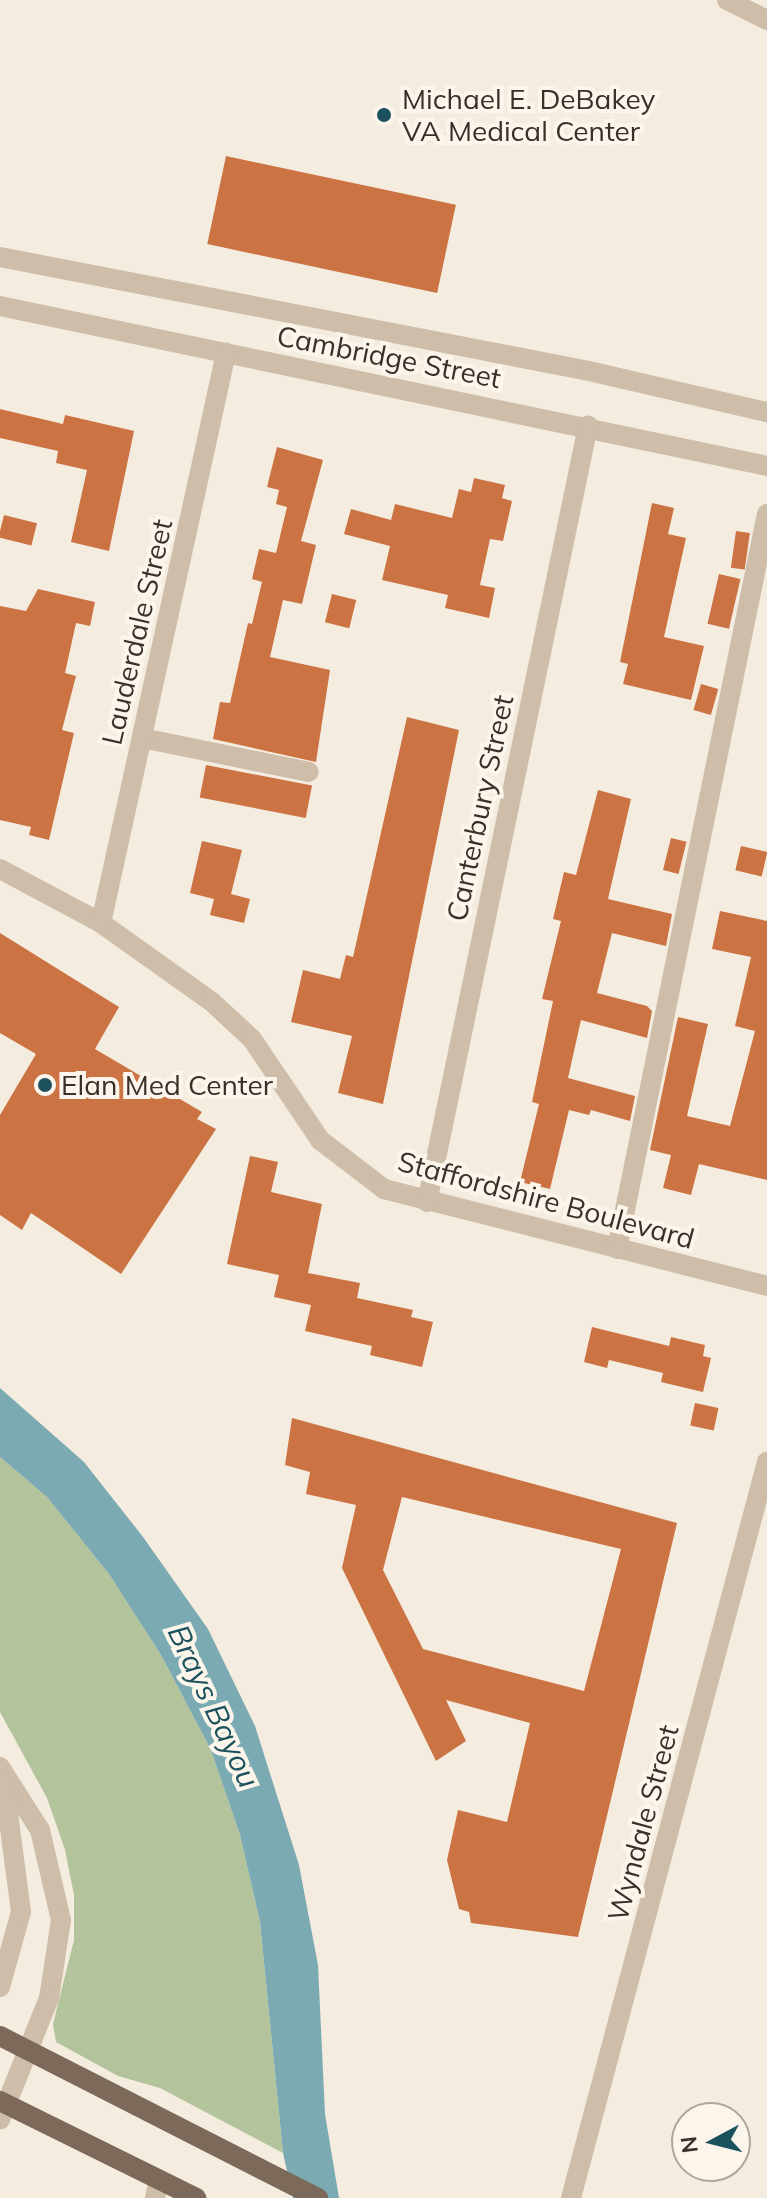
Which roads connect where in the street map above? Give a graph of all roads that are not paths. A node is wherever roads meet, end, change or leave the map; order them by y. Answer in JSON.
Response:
{"nodes":[{"id":1,"x":727,"y":0,"type":"edge"},
{"id":2,"x":764,"y":12,"type":"edge"},
{"id":3,"x":0,"y":257,"type":"edge"},
{"id":4,"x":0,"y":306,"type":"edge"},
{"id":5,"x":226,"y":353,"type":"junction"},
{"id":6,"x":767,"y":412,"type":"edge"},
{"id":7,"x":588,"y":426,"type":"junction"},
{"id":8,"x":767,"y":466,"type":"edge"},
{"id":9,"x":767,"y":514,"type":"edge"},
{"id":10,"x":142,"y":738,"type":"junction"},
{"id":11,"x":309,"y":772,"type":"dead end"},
{"id":12,"x":0,"y":869,"type":"edge"},
{"id":13,"x":101,"y":923,"type":"junction"},
{"id":14,"x":427,"y":1202,"type":"junction"},
{"id":15,"x":617,"y":1249,"type":"junction"},
{"id":16,"x":767,"y":1286,"type":"edge"},
{"id":17,"x":767,"y":1462,"type":"edge"},
{"id":18,"x":758,"y":1530,"type":"edge"},
{"id":19,"x":1,"y":1769,"type":"edge"},
{"id":20,"x":0,"y":1987,"type":"edge"},
{"id":21,"x":0,"y":2036,"type":"edge"},
{"id":22,"x":30,"y":2050,"type":"junction"},
{"id":23,"x":2,"y":2109,"type":"edge"},
{"id":24,"x":162,"y":2188,"type":"edge"},
{"id":25,"x":196,"y":2198,"type":"edge"},
{"id":26,"x":318,"y":2198,"type":"edge"},
{"id":27,"x":571,"y":2198,"type":"edge"}],
"edges":[{"from":1,"to":2,"type":"street"},
{"from":3,"to":6,"type":"street","name":"Cambridge Street"},
{"from":4,"to":5,"type":"street","name":"Cambridge Street"},
{"from":5,"to":7,"type":"street","name":"Cambridge Street"},
{"from":5,"to":10,"type":"street","name":"Lauderdale Street"},
{"from":7,"to":8,"type":"street","name":"Cambridge Street"},
{"from":7,"to":14,"type":"street","name":"Canterbury Street"},
{"from":9,"to":15,"type":"street"},
{"from":10,"to":11,"type":"street"},
{"from":10,"to":13,"type":"street","name":"Lauderdale Street"},
{"from":12,"to":13,"type":"street","name":"Staffordshire Boulevard"},
{"from":13,"to":14,"type":"street","name":"Staffordshire Boulevard"},
{"from":14,"to":15,"type":"street","name":"Staffordshire Boulevard"},
{"from":15,"to":16,"type":"street","name":"Staffordshire Boulevard"},
{"from":17,"to":18,"type":"street","name":"Wyndale Street"},
{"from":18,"to":27,"type":"street","name":"Wyndale Street"},
{"from":19,"to":20,"type":"street"},
{"from":19,"to":22,"type":"street"},
{"from":21,"to":22,"type":"main road"},
{"from":22,"to":23,"type":"street"},
{"from":22,"to":26,"type":"main road"},
{"from":23,"to":24,"type":"main road"},
{"from":24,"to":25,"type":"main road"}]}
